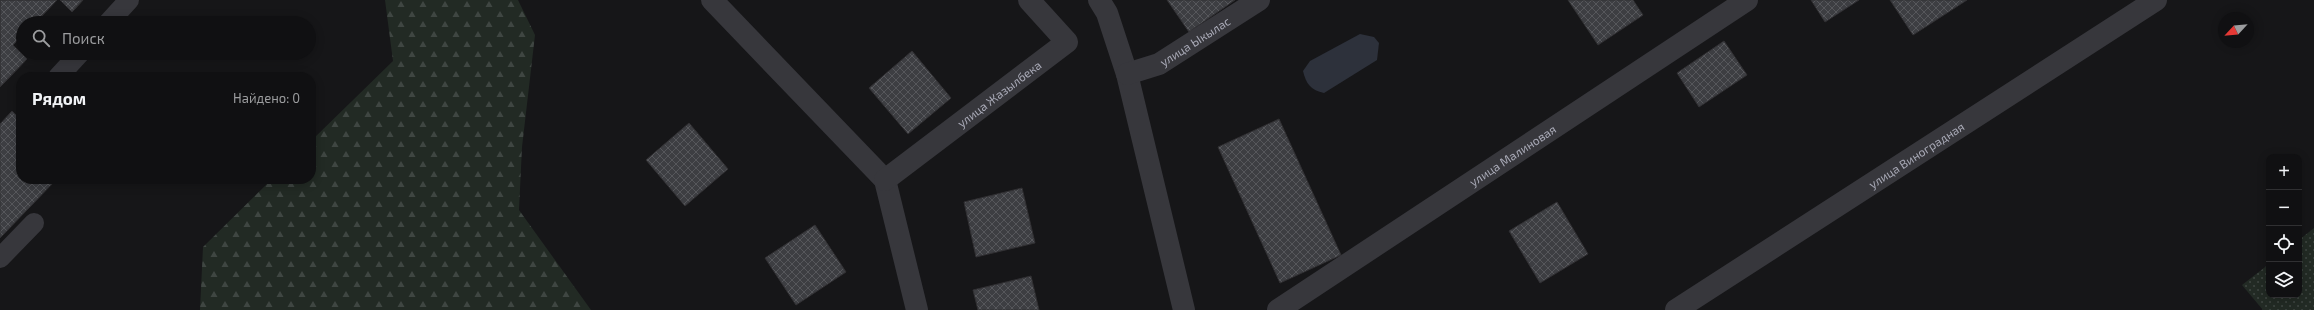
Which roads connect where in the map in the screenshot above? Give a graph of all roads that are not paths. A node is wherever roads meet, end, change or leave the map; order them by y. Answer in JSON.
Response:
{"nodes":[{"id":1,"x":129,"y":0,"type":"edge"},
{"id":2,"x":712,"y":0,"type":"edge"},
{"id":3,"x":1029,"y":0,"type":"edge"},
{"id":4,"x":1099,"y":0,"type":"edge"},
{"id":5,"x":1259,"y":0,"type":"edge"},
{"id":6,"x":1747,"y":0,"type":"edge"},
{"id":7,"x":2156,"y":0,"type":"edge"},
{"id":8,"x":114,"y":16,"type":"edge"},
{"id":9,"x":74,"y":60,"type":"edge"},
{"id":10,"x":63,"y":72,"type":"edge"},
{"id":11,"x":1127,"y":74,"type":"junction"},
{"id":12,"x":885,"y":180,"type":"junction"},
{"id":13,"x":34,"y":223,"type":"dead end"},
{"id":14,"x":0,"y":258,"type":"edge"},
{"id":15,"x":917,"y":310,"type":"edge"},
{"id":16,"x":1184,"y":310,"type":"edge"},
{"id":17,"x":1278,"y":310,"type":"edge"},
{"id":18,"x":1676,"y":310,"type":"edge"}],
"edges":[{"from":1,"to":8,"type":"lane"},
{"from":2,"to":12,"type":"street"},
{"from":3,"to":12,"type":"street","name":"улица Жазылбека"},
{"from":4,"to":11,"type":"street"},
{"from":5,"to":11,"type":"street","name":"улица Ыкылас"},
{"from":6,"to":17,"type":"street","name":"улица Малиновая"},
{"from":7,"to":18,"type":"street","name":"улица Виноградная"},
{"from":9,"to":10,"type":"lane"},
{"from":11,"to":16,"type":"street"},
{"from":12,"to":15,"type":"street"},
{"from":13,"to":14,"type":"lane"}]}
